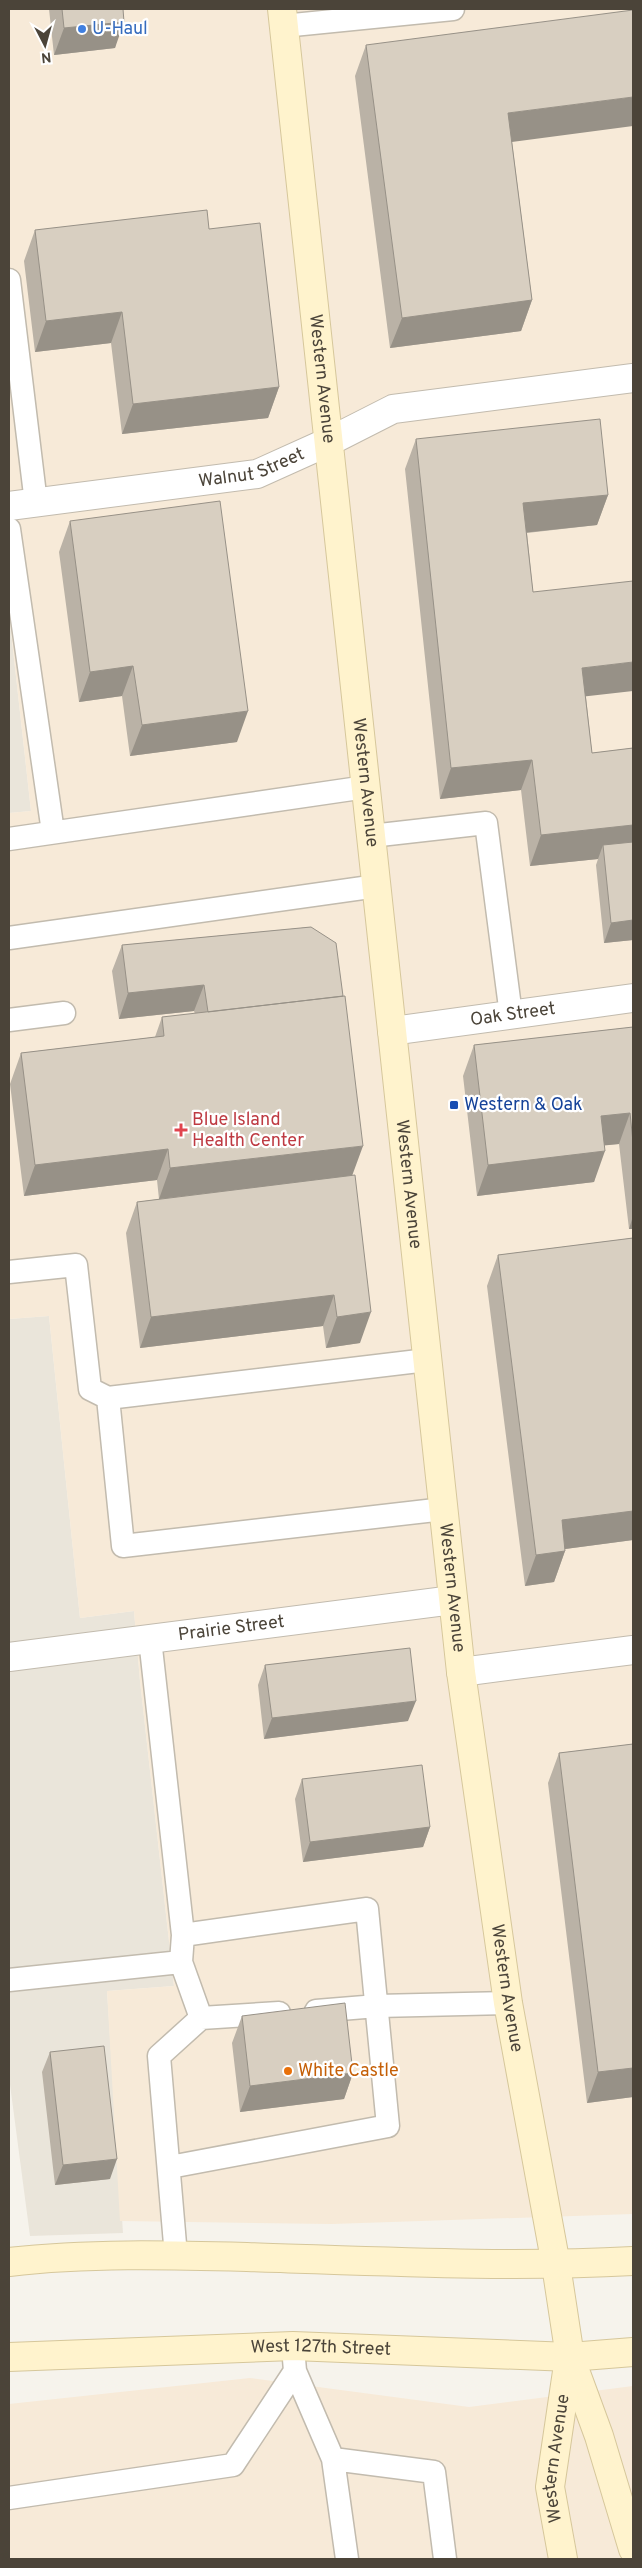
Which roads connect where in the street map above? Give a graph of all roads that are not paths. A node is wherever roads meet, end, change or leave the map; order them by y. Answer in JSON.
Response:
{"nodes":[{"id":1,"x":452,"y":9,"type":"edge"},
{"id":2,"x":283,"y":17,"type":"edge"},
{"id":3,"x":9,"y":280,"type":"edge"},
{"id":4,"x":633,"y":378,"type":"edge"},
{"id":5,"x":328,"y":442,"type":"junction"},
{"id":6,"x":36,"y":502,"type":"junction"},
{"id":7,"x":9,"y":506,"type":"edge"},
{"id":8,"x":9,"y":529,"type":"edge"},
{"id":9,"x":366,"y":787,"type":"junction"},
{"id":10,"x":53,"y":832,"type":"junction"},
{"id":11,"x":371,"y":836,"type":"junction"},
{"id":12,"x":9,"y":839,"type":"edge"},
{"id":13,"x":376,"y":886,"type":"junction"},
{"id":14,"x":9,"y":938,"type":"edge"},
{"id":15,"x":633,"y":998,"type":"edge"},
{"id":16,"x":64,"y":1013,"type":"dead end"},
{"id":17,"x":511,"y":1015,"type":"junction"},
{"id":18,"x":9,"y":1020,"type":"edge"},
{"id":19,"x":392,"y":1031,"type":"junction"},
{"id":20,"x":9,"y":1272,"type":"edge"},
{"id":21,"x":428,"y":1360,"type":"junction"},
{"id":22,"x":108,"y":1398,"type":"junction"},
{"id":23,"x":444,"y":1509,"type":"junction"},
{"id":24,"x":453,"y":1600,"type":"junction"},
{"id":25,"x":150,"y":1639,"type":"junction"},
{"id":26,"x":633,"y":1650,"type":"edge"},
{"id":27,"x":9,"y":1657,"type":"edge"},
{"id":28,"x":461,"y":1672,"type":"junction"},
{"id":29,"x":183,"y":1935,"type":"junction"},
{"id":30,"x":181,"y":1962,"type":"junction"},
{"id":31,"x":9,"y":1980,"type":"edge"},
{"id":32,"x":508,"y":2003,"type":"junction"},
{"id":33,"x":377,"y":2006,"type":"junction"},
{"id":34,"x":201,"y":2018,"type":"junction"},
{"id":35,"x":170,"y":2167,"type":"junction"},
{"id":36,"x":176,"y":2256,"type":"junction"},
{"id":37,"x":633,"y":2261,"type":"edge"},
{"id":38,"x":9,"y":2262,"type":"edge"},
{"id":39,"x":556,"y":2265,"type":"junction"},
{"id":40,"x":633,"y":2352,"type":"edge"},
{"id":41,"x":570,"y":2356,"type":"junction"},
{"id":42,"x":9,"y":2357,"type":"edge"},
{"id":43,"x":294,"y":2359,"type":"junction"},
{"id":44,"x":333,"y":2459,"type":"junction"},
{"id":45,"x":9,"y":2498,"type":"edge"},
{"id":46,"x":633,"y":2549,"type":"edge"},
{"id":47,"x":348,"y":2559,"type":"edge"},
{"id":48,"x":445,"y":2559,"type":"edge"},
{"id":49,"x":563,"y":2559,"type":"edge"}],
"edges":[{"from":1,"to":2,"type":"lane"},
{"from":2,"to":5,"type":"main road","name":"Western Avenue"},
{"from":3,"to":6,"type":"lane"},
{"from":4,"to":5,"type":"street","name":"Walnut Street"},
{"from":5,"to":6,"type":"street","name":"Walnut Street"},
{"from":5,"to":9,"type":"main road","name":"Western Avenue"},
{"from":6,"to":7,"type":"street","name":"Walnut Street"},
{"from":8,"to":10,"type":"lane"},
{"from":9,"to":10,"type":"lane"},
{"from":9,"to":11,"type":"main road","name":"Western Avenue"},
{"from":10,"to":12,"type":"lane"},
{"from":11,"to":13,"type":"main road","name":"Western Avenue"},
{"from":11,"to":17,"type":"lane"},
{"from":13,"to":14,"type":"lane"},
{"from":13,"to":19,"type":"main road","name":"Western Avenue"},
{"from":15,"to":17,"type":"street","name":"Oak Street"},
{"from":16,"to":18,"type":"lane"},
{"from":17,"to":19,"type":"street","name":"Oak Street"},
{"from":19,"to":21,"type":"main road","name":"Western Avenue"},
{"from":20,"to":22,"type":"lane"},
{"from":21,"to":22,"type":"lane"},
{"from":21,"to":23,"type":"main road","name":"Western Avenue"},
{"from":22,"to":23,"type":"lane"},
{"from":23,"to":24,"type":"main road","name":"Western Avenue"},
{"from":24,"to":25,"type":"street","name":"Prairie Street"},
{"from":24,"to":28,"type":"main road","name":"Western Avenue"},
{"from":25,"to":27,"type":"street","name":"Prairie Street"},
{"from":25,"to":29,"type":"lane"},
{"from":26,"to":28,"type":"street"},
{"from":28,"to":32,"type":"main road","name":"Western Avenue"},
{"from":29,"to":30,"type":"lane"},
{"from":29,"to":33,"type":"lane"},
{"from":30,"to":31,"type":"lane"},
{"from":30,"to":34,"type":"lane"},
{"from":32,"to":33,"type":"lane"},
{"from":32,"to":39,"type":"main road","name":"Western Avenue"},
{"from":33,"to":34,"type":"lane"},
{"from":33,"to":35,"type":"lane"},
{"from":34,"to":35,"type":"lane"},
{"from":35,"to":36,"type":"lane"},
{"from":36,"to":38,"type":"main road"},
{"from":36,"to":39,"type":"main road"},
{"from":37,"to":39,"type":"main road"},
{"from":39,"to":41,"type":"main road","name":"Western Avenue"},
{"from":40,"to":41,"type":"main road","name":"West 127th Street"},
{"from":41,"to":43,"type":"main road","name":"West 127th Street"},
{"from":41,"to":46,"type":"main road","name":"Western Avenue"},
{"from":41,"to":49,"type":"main road","name":"Western Avenue"},
{"from":42,"to":43,"type":"main road","name":"West 127th Street"},
{"from":43,"to":44,"type":"lane"},
{"from":43,"to":45,"type":"lane"},
{"from":44,"to":47,"type":"lane"},
{"from":44,"to":48,"type":"lane"}]}
